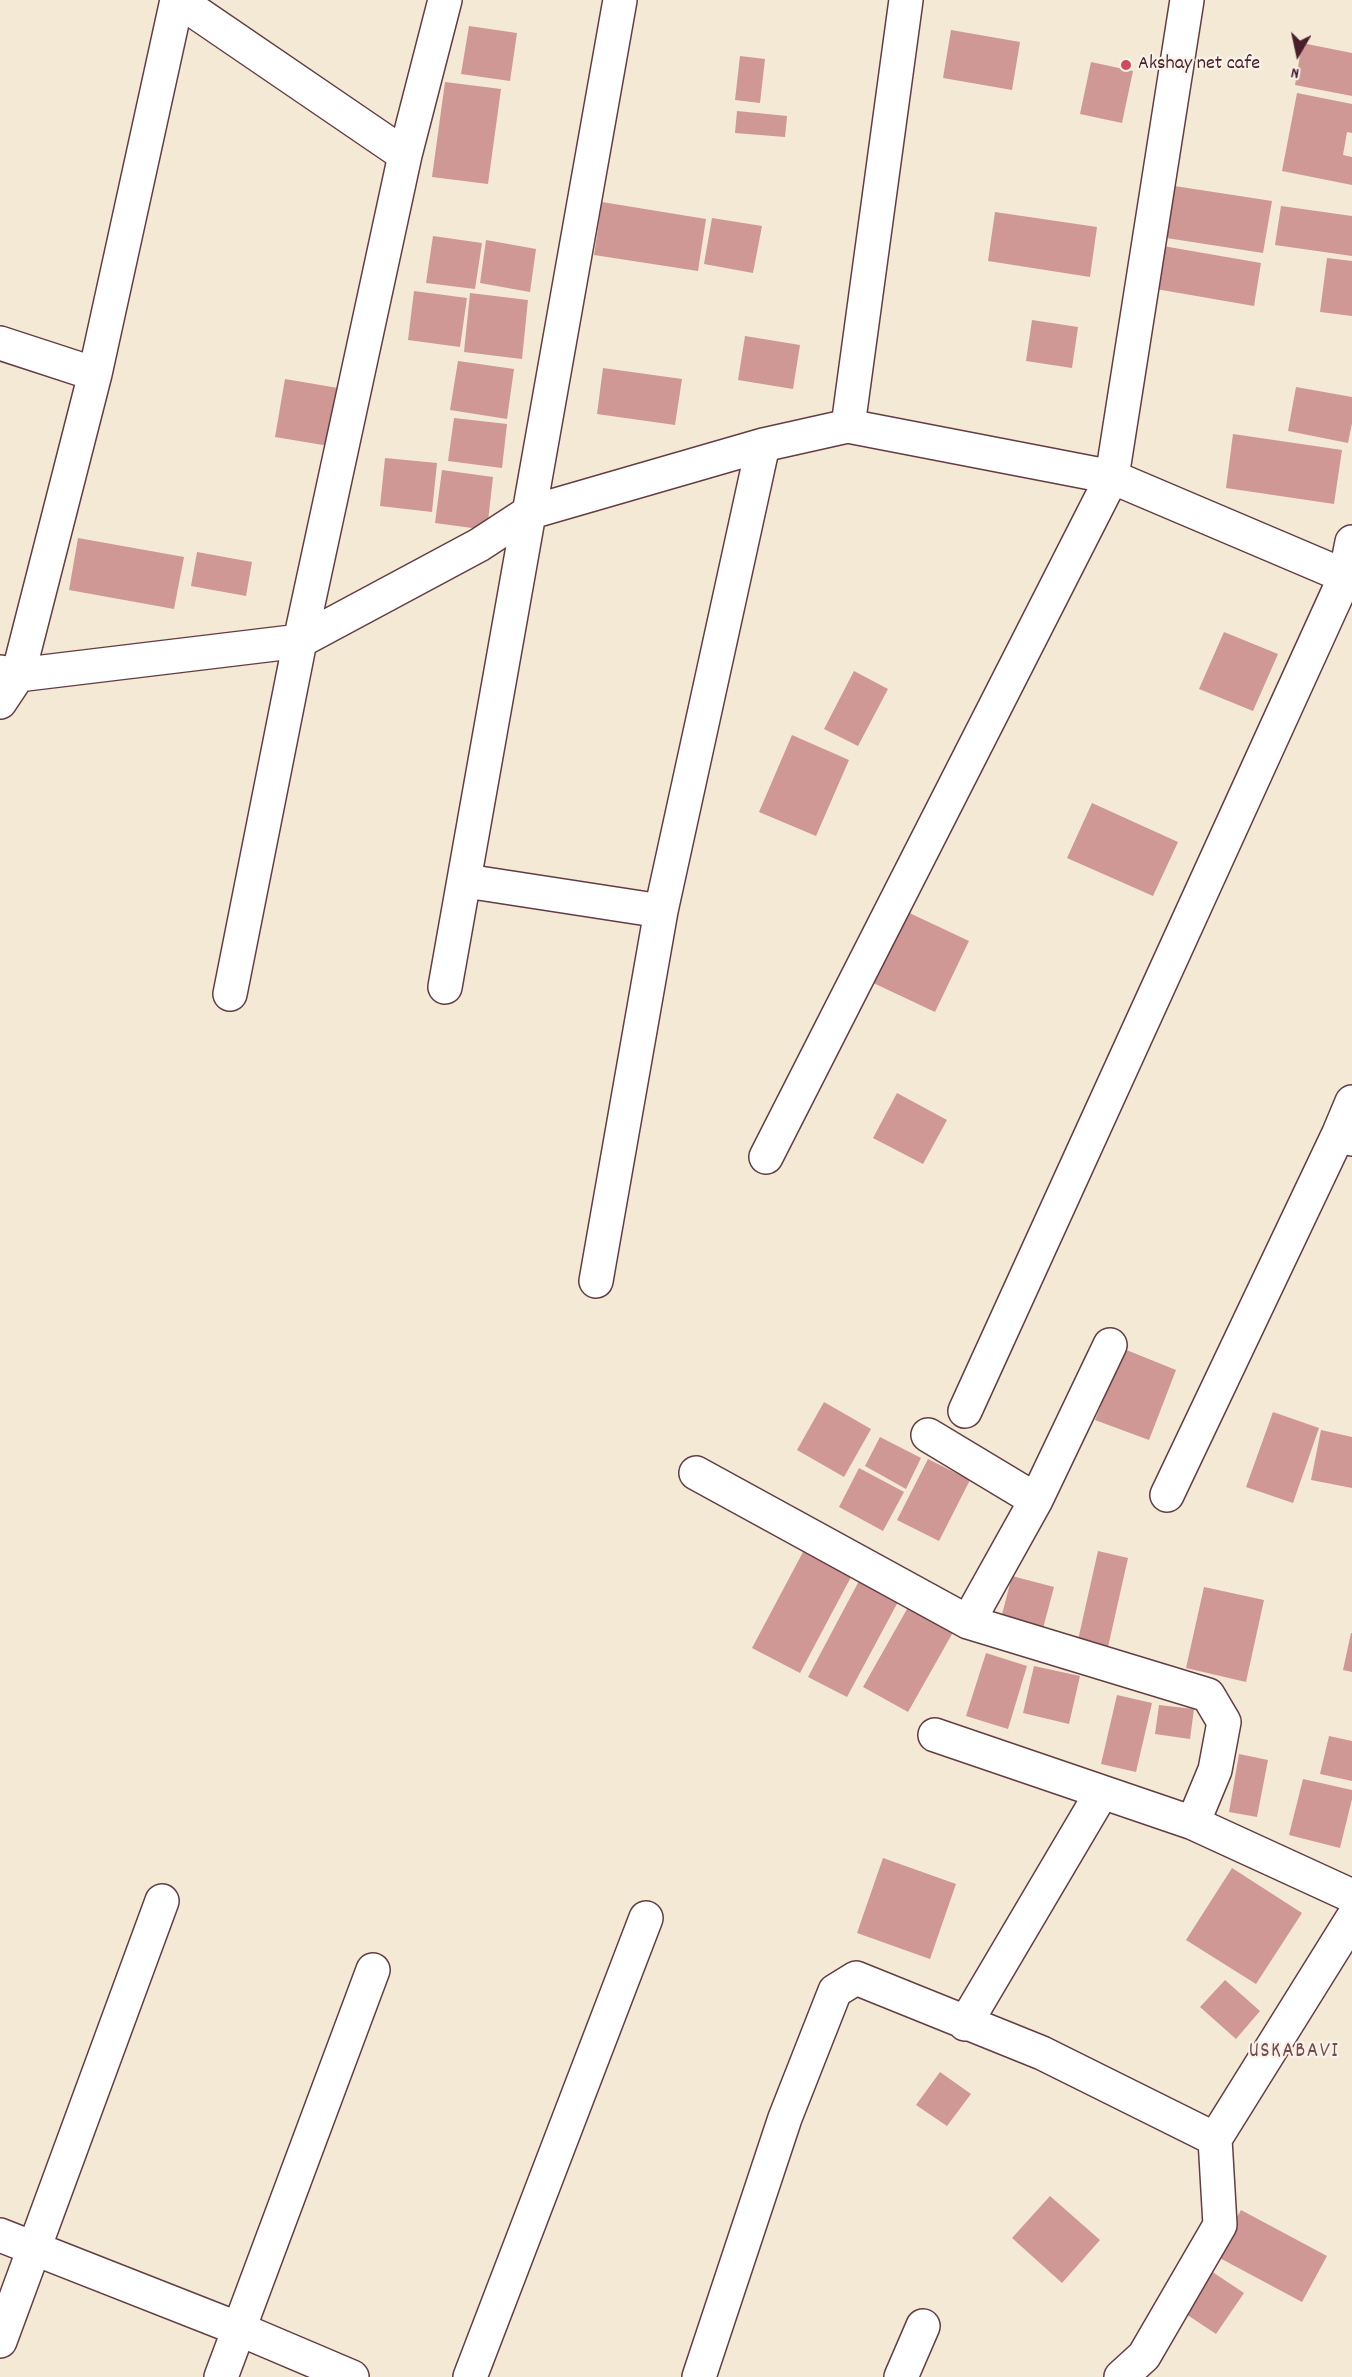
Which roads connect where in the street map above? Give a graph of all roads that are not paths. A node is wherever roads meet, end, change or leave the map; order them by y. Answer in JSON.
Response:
{"nodes":[{"id":1,"x":177,"y":0,"type":"edge"},
{"id":2,"x":445,"y":0,"type":"edge"},
{"id":3,"x":620,"y":0,"type":"edge"},
{"id":4,"x":906,"y":0,"type":"edge"},
{"id":5,"x":1187,"y":0,"type":"edge"},
{"id":6,"x":405,"y":155,"type":"junction"},
{"id":7,"x":0,"y":344,"type":"edge"},
{"id":8,"x":95,"y":374,"type":"junction"},
{"id":9,"x":849,"y":426,"type":"junction"},
{"id":10,"x":763,"y":445,"type":"junction"},
{"id":11,"x":1112,"y":477,"type":"junction"},
{"id":12,"x":528,"y":513,"type":"junction"},
{"id":13,"x":1352,"y":542,"type":"edge"},
{"id":14,"x":1348,"y":578,"type":"edge"},
{"id":15,"x":300,"y":641,"type":"junction"},
{"id":16,"x":9,"y":674,"type":"edge"},
{"id":17,"x":0,"y":702,"type":"edge"},
{"id":18,"x":465,"y":881,"type":"junction"},
{"id":19,"x":661,"y":911,"type":"junction"},
{"id":20,"x":445,"y":987,"type":"dead end"},
{"id":21,"x":230,"y":994,"type":"dead end"},
{"id":22,"x":1352,"y":1102,"type":"edge"},
{"id":23,"x":1345,"y":1136,"type":"edge"},
{"id":24,"x":766,"y":1157,"type":"dead end"},
{"id":25,"x":596,"y":1281,"type":"dead end"},
{"id":26,"x":1110,"y":1345,"type":"dead end"},
{"id":27,"x":965,"y":1411,"type":"dead end"},
{"id":28,"x":928,"y":1435,"type":"dead end"},
{"id":29,"x":696,"y":1473,"type":"dead end"},
{"id":30,"x":1167,"y":1495,"type":"dead end"},
{"id":31,"x":1036,"y":1500,"type":"junction"},
{"id":32,"x":968,"y":1622,"type":"junction"},
{"id":33,"x":934,"y":1735,"type":"dead end"},
{"id":34,"x":1102,"y":1792,"type":"junction"},
{"id":35,"x":1193,"y":1823,"type":"junction"},
{"id":36,"x":1352,"y":1896,"type":"edge"},
{"id":37,"x":162,"y":1901,"type":"dead end"},
{"id":38,"x":646,"y":1918,"type":"dead end"},
{"id":39,"x":1352,"y":1919,"type":"edge"},
{"id":40,"x":373,"y":1970,"type":"dead end"},
{"id":41,"x":965,"y":2024,"type":"junction"},
{"id":42,"x":1215,"y":2139,"type":"junction"},
{"id":43,"x":0,"y":2235,"type":"edge"},
{"id":44,"x":34,"y":2249,"type":"junction"},
{"id":45,"x":924,"y":2326,"type":"dead end"},
{"id":46,"x":239,"y":2330,"type":"junction"},
{"id":47,"x":0,"y":2341,"type":"edge"},
{"id":48,"x":221,"y":2377,"type":"edge"},
{"id":49,"x":352,"y":2377,"type":"edge"},
{"id":50,"x":471,"y":2377,"type":"edge"},
{"id":51,"x":699,"y":2377,"type":"edge"},
{"id":52,"x":901,"y":2377,"type":"edge"},
{"id":53,"x":1121,"y":2377,"type":"edge"}],
"edges":[{"from":1,"to":6,"type":"street"},
{"from":1,"to":8,"type":"street"},
{"from":2,"to":6,"type":"street"},
{"from":3,"to":12,"type":"street"},
{"from":4,"to":9,"type":"street"},
{"from":5,"to":11,"type":"street"},
{"from":6,"to":15,"type":"street"},
{"from":7,"to":8,"type":"street"},
{"from":8,"to":16,"type":"street"},
{"from":9,"to":10,"type":"street"},
{"from":9,"to":11,"type":"street"},
{"from":10,"to":12,"type":"street"},
{"from":10,"to":19,"type":"street"},
{"from":11,"to":14,"type":"street"},
{"from":11,"to":24,"type":"street"},
{"from":12,"to":15,"type":"street"},
{"from":12,"to":18,"type":"street"},
{"from":13,"to":14,"type":"street"},
{"from":14,"to":27,"type":"street"},
{"from":15,"to":16,"type":"street"},
{"from":15,"to":21,"type":"street"},
{"from":16,"to":17,"type":"street"},
{"from":18,"to":19,"type":"street"},
{"from":18,"to":20,"type":"street"},
{"from":19,"to":25,"type":"street"},
{"from":22,"to":23,"type":"street"},
{"from":23,"to":30,"type":"street"},
{"from":26,"to":31,"type":"street"},
{"from":28,"to":31,"type":"street"},
{"from":29,"to":32,"type":"street"},
{"from":31,"to":32,"type":"street"},
{"from":32,"to":35,"type":"street"},
{"from":33,"to":34,"type":"street"},
{"from":34,"to":35,"type":"street"},
{"from":34,"to":41,"type":"street"},
{"from":35,"to":36,"type":"street"},
{"from":37,"to":44,"type":"street"},
{"from":38,"to":50,"type":"street"},
{"from":39,"to":42,"type":"street"},
{"from":40,"to":46,"type":"street"},
{"from":41,"to":42,"type":"street"},
{"from":41,"to":51,"type":"street"},
{"from":42,"to":53,"type":"street"},
{"from":43,"to":44,"type":"street"},
{"from":44,"to":46,"type":"street"},
{"from":44,"to":47,"type":"street"},
{"from":45,"to":52,"type":"street"},
{"from":46,"to":48,"type":"street"},
{"from":46,"to":49,"type":"street"}]}
